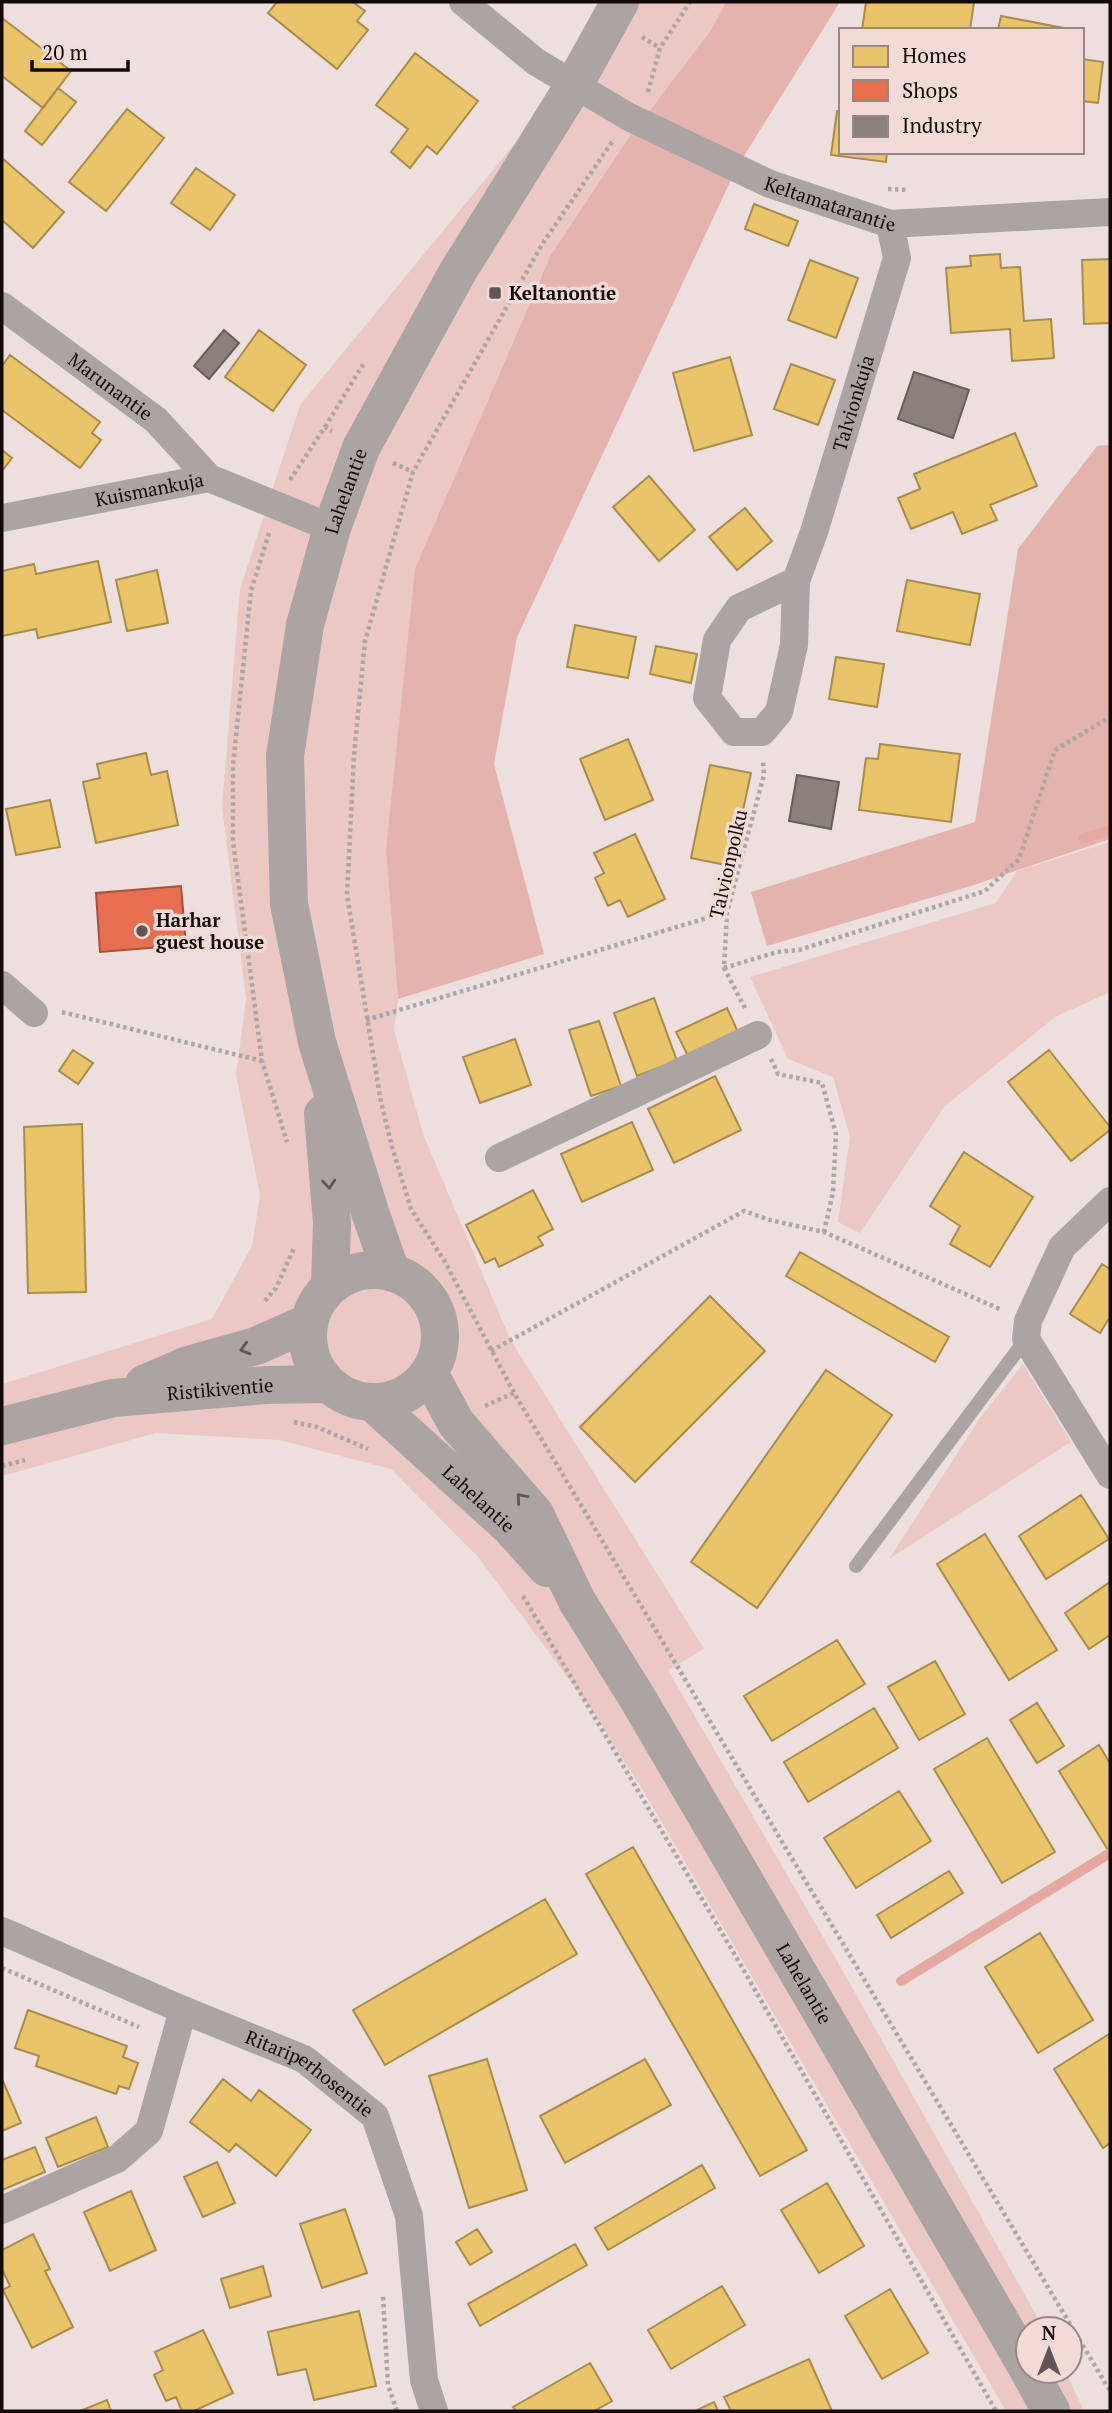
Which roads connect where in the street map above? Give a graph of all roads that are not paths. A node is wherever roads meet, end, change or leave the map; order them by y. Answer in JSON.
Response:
{"nodes":[{"id":1,"x":463,"y":2,"type":"edge"},
{"id":2,"x":620,"y":2,"type":"edge"},
{"id":3,"x":574,"y":85,"type":"junction"},
{"id":4,"x":1110,"y":212,"type":"edge"},
{"id":5,"x":890,"y":224,"type":"junction"},
{"id":6,"x":2,"y":306,"type":"edge"},
{"id":7,"x":209,"y":478,"type":"junction"},
{"id":8,"x":2,"y":519,"type":"edge"},
{"id":9,"x":332,"y":528,"type":"junction"},
{"id":10,"x":796,"y":581,"type":"junction"},
{"id":11,"x":2,"y":985,"type":"edge"},
{"id":12,"x":34,"y":1013,"type":"road end"},
{"id":13,"x":758,"y":1035,"type":"road end"},
{"id":14,"x":317,"y":1042,"type":"junction"},
{"id":15,"x":499,"y":1158,"type":"dead end"},
{"id":16,"x":1110,"y":1201,"type":"edge"},
{"id":17,"x":391,"y":1272,"type":"junction"},
{"id":18,"x":330,"y":1285,"type":"junction"},
{"id":19,"x":308,"y":1323,"type":"junction"},
{"id":20,"x":1027,"y":1330,"type":"junction"},
{"id":21,"x":429,"y":1373,"type":"junction"},
{"id":22,"x":327,"y":1384,"type":"junction"},
{"id":23,"x":113,"y":1398,"type":"junction"},
{"id":24,"x":372,"y":1402,"type":"junction"},
{"id":25,"x":2,"y":1426,"type":"edge"},
{"id":26,"x":1110,"y":1475,"type":"edge"},
{"id":27,"x":856,"y":1566,"type":"dead end"},
{"id":28,"x":577,"y":1601,"type":"junction"},
{"id":29,"x":2,"y":1931,"type":"edge"},
{"id":30,"x":183,"y":2010,"type":"junction"},
{"id":31,"x":2,"y":2210,"type":"edge"},
{"id":32,"x":1014,"y":2346,"type":"edge"},
{"id":33,"x":1036,"y":2385,"type":"edge"},
{"id":34,"x":434,"y":2411,"type":"edge"},
{"id":35,"x":1051,"y":2411,"type":"edge"}],
"edges":[{"from":1,"to":3,"type":"street"},
{"from":2,"to":3,"type":"main road","name":"Lahelantie"},
{"from":3,"to":5,"type":"street","name":"Keltamatarantie"},
{"from":3,"to":9,"type":"main road","name":"Lahelantie"},
{"from":4,"to":5,"type":"street","name":"Keltamatarantie"},
{"from":5,"to":10,"type":"street","name":"Talvionkuja"},
{"from":6,"to":7,"type":"street","name":"Marunantie"},
{"from":7,"to":8,"type":"street","name":"Kuismankuja"},
{"from":7,"to":9,"type":"street","name":"Kuismankuja"},
{"from":9,"to":14,"type":"main road","name":"Lahelantie"},
{"from":10,"to":10,"type":"street","name":"Talvionkuja"},
{"from":11,"to":12,"type":"street"},
{"from":13,"to":15,"type":"street"},
{"from":14,"to":17,"type":"main road","name":"Lahelantie"},
{"from":14,"to":18,"type":"main road","name":"Lahelantie","one_way":true},
{"from":16,"to":20,"type":"street"},
{"from":17,"to":18,"type":"main road"},
{"from":17,"to":21,"type":"main road"},
{"from":18,"to":19,"type":"main road"},
{"from":19,"to":22,"type":"main road"},
{"from":19,"to":23,"type":"main road","name":"Ristikiventie","one_way":true},
{"from":20,"to":26,"type":"street"},
{"from":20,"to":27,"type":"lane"},
{"from":21,"to":24,"type":"main road"},
{"from":28,"to":21,"type":"main road","name":"Lahelantie","one_way":true},
{"from":22,"to":23,"type":"main road","name":"Ristikiventie"},
{"from":22,"to":24,"type":"main road"},
{"from":23,"to":25,"type":"main road","name":"Ristikiventie"},
{"from":24,"to":28,"type":"main road","name":"Lahelantie"},
{"from":28,"to":32,"type":"main road","name":"Lahelantie"},
{"from":29,"to":30,"type":"street","name":"Ritariperhosentie"},
{"from":30,"to":31,"type":"street"},
{"from":30,"to":34,"type":"street","name":"Ritariperhosentie"},
{"from":33,"to":35,"type":"main road","name":"Lahelantie"}]}
